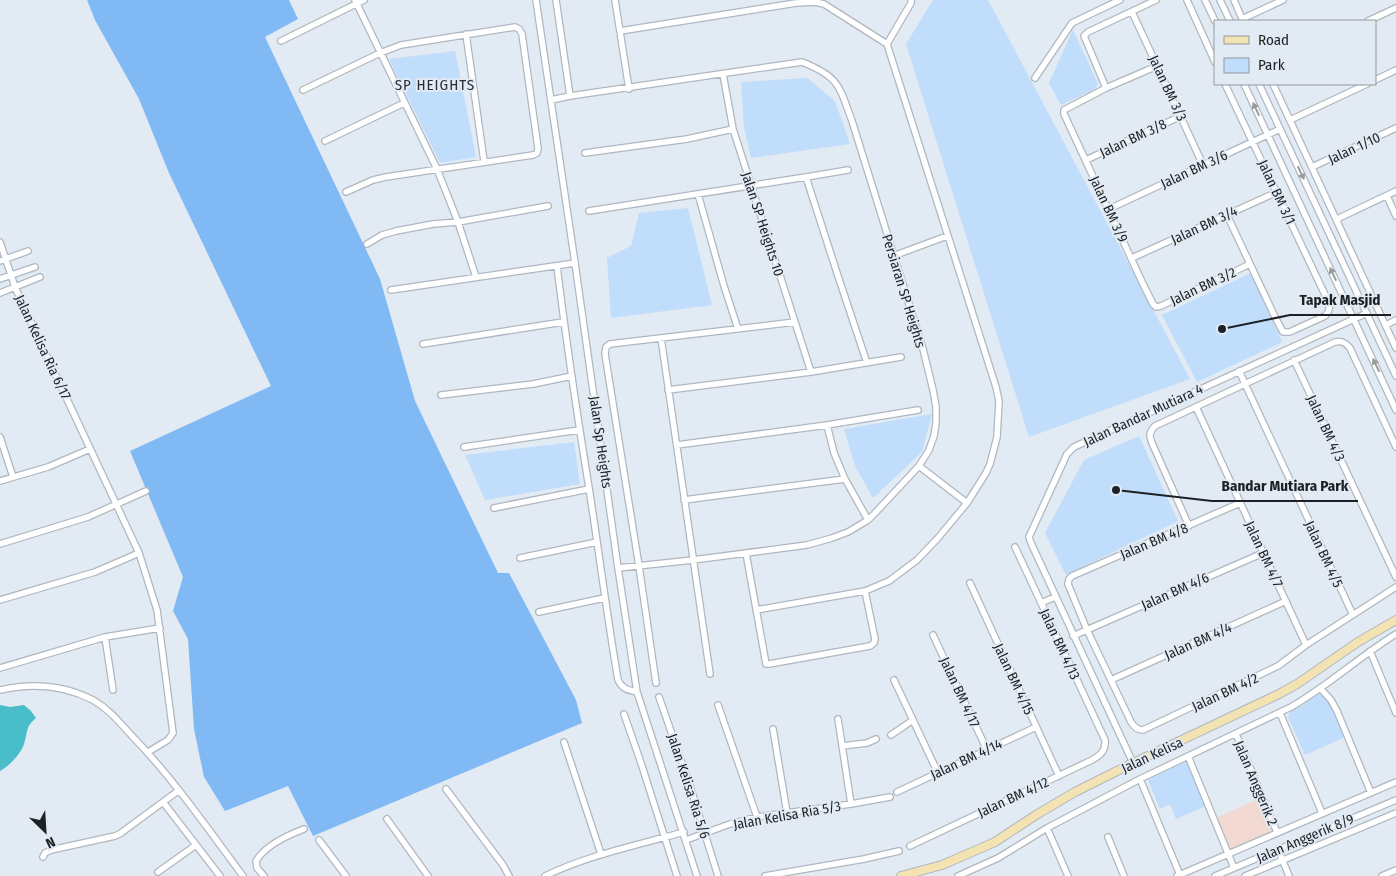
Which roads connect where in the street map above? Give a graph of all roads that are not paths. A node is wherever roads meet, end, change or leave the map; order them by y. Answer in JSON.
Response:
{"nodes":[{"id":1,"x":364,"y":0,"type":"edge"},
{"id":2,"x":536,"y":0,"type":"edge"},
{"id":3,"x":556,"y":0,"type":"edge"},
{"id":4,"x":615,"y":0,"type":"edge"},
{"id":5,"x":911,"y":0,"type":"edge"},
{"id":6,"x":1120,"y":0,"type":"edge"},
{"id":7,"x":1156,"y":0,"type":"edge"},
{"id":8,"x":1186,"y":0,"type":"edge"},
{"id":9,"x":1205,"y":0,"type":"edge"},
{"id":10,"x":1220,"y":0,"type":"edge"},
{"id":11,"x":1234,"y":0,"type":"edge"},
{"id":12,"x":1283,"y":0,"type":"edge"},
{"id":13,"x":356,"y":2,"type":"edge"},
{"id":14,"x":1396,"y":8,"type":"edge"},
{"id":15,"x":1132,"y":12,"type":"junction"},
{"id":16,"x":1215,"y":20,"type":"edge"},
{"id":17,"x":1230,"y":20,"type":"edge"},
{"id":18,"x":1243,"y":20,"type":"edge"},
{"id":19,"x":1370,"y":20,"type":"edge"},
{"id":20,"x":620,"y":31,"type":"junction"},
{"id":21,"x":466,"y":34,"type":"junction"},
{"id":22,"x":281,"y":40,"type":"dead end"},
{"id":23,"x":886,"y":44,"type":"junction"},
{"id":24,"x":380,"y":53,"type":"junction"},
{"id":25,"x":1214,"y":60,"type":"edge"},
{"id":26,"x":1157,"y":66,"type":"junction"},
{"id":27,"x":1396,"y":70,"type":"edge"},
{"id":28,"x":723,"y":74,"type":"junction"},
{"id":29,"x":1034,"y":78,"type":"dead end"},
{"id":30,"x":1376,"y":80,"type":"edge"},
{"id":31,"x":1225,"y":85,"type":"edge"},
{"id":32,"x":1244,"y":85,"type":"edge"},
{"id":33,"x":1259,"y":85,"type":"edge"},
{"id":34,"x":1273,"y":85,"type":"edge"},
{"id":35,"x":1365,"y":85,"type":"edge"},
{"id":36,"x":1106,"y":88,"type":"junction"},
{"id":37,"x":629,"y":89,"type":"junction"},
{"id":38,"x":303,"y":90,"type":"dead end"},
{"id":39,"x":570,"y":96,"type":"junction"},
{"id":40,"x":551,"y":100,"type":"junction"},
{"id":41,"x":404,"y":103,"type":"junction"},
{"id":42,"x":1180,"y":116,"type":"junction"},
{"id":43,"x":1290,"y":120,"type":"junction"},
{"id":44,"x":1396,"y":128,"type":"edge"},
{"id":45,"x":1280,"y":129,"type":"junction"},
{"id":46,"x":733,"y":130,"type":"junction"},
{"id":47,"x":1268,"y":135,"type":"junction"},
{"id":48,"x":325,"y":140,"type":"dead end"},
{"id":49,"x":1253,"y":142,"type":"junction"},
{"id":50,"x":585,"y":153,"type":"dead end"},
{"id":51,"x":1086,"y":160,"type":"junction"},
{"id":52,"x":484,"y":161,"type":"junction"},
{"id":53,"x":1203,"y":165,"type":"junction"},
{"id":54,"x":1312,"y":167,"type":"junction"},
{"id":55,"x":436,"y":169,"type":"junction"},
{"id":56,"x":848,"y":170,"type":"dead end"},
{"id":57,"x":806,"y":177,"type":"junction"},
{"id":58,"x":751,"y":186,"type":"junction"},
{"id":59,"x":1396,"y":191,"type":"edge"},
{"id":60,"x":346,"y":192,"type":"dead end"},
{"id":61,"x":1277,"y":192,"type":"junction"},
{"id":62,"x":698,"y":194,"type":"junction"},
{"id":63,"x":1387,"y":196,"type":"junction"},
{"id":64,"x":548,"y":206,"type":"dead end"},
{"id":65,"x":1109,"y":209,"type":"junction"},
{"id":66,"x":589,"y":211,"type":"dead end"},
{"id":67,"x":1227,"y":215,"type":"junction"},
{"id":68,"x":1396,"y":216,"type":"edge"},
{"id":69,"x":1337,"y":219,"type":"junction"},
{"id":70,"x":458,"y":222,"type":"junction"},
{"id":71,"x":947,"y":236,"type":"junction"},
{"id":72,"x":0,"y":242,"type":"edge"},
{"id":73,"x":368,"y":244,"type":"dead end"},
{"id":74,"x":28,"y":251,"type":"dead end"},
{"id":75,"x":893,"y":256,"type":"junction"},
{"id":76,"x":1132,"y":258,"type":"junction"},
{"id":77,"x":7,"y":259,"type":"junction"},
{"id":78,"x":0,"y":261,"type":"edge"},
{"id":79,"x":575,"y":263,"type":"junction"},
{"id":80,"x":1250,"y":264,"type":"junction"},
{"id":81,"x":557,"y":266,"type":"junction"},
{"id":82,"x":35,"y":267,"type":"dead end"},
{"id":83,"x":12,"y":274,"type":"junction"},
{"id":84,"x":40,"y":277,"type":"dead end"},
{"id":85,"x":476,"y":277,"type":"junction"},
{"id":86,"x":0,"y":279,"type":"edge"},
{"id":87,"x":15,"y":287,"type":"junction"},
{"id":88,"x":391,"y":290,"type":"dead end"},
{"id":89,"x":0,"y":293,"type":"edge"},
{"id":90,"x":1156,"y":307,"type":"joint"},
{"id":91,"x":1367,"y":313,"type":"junction"},
{"id":92,"x":1354,"y":318,"type":"junction"},
{"id":93,"x":1396,"y":320,"type":"edge"},
{"id":94,"x":564,"y":322,"type":"junction"},
{"id":95,"x":795,"y":322,"type":"junction"},
{"id":96,"x":1386,"y":325,"type":"junction"},
{"id":97,"x":738,"y":329,"type":"junction"},
{"id":98,"x":661,"y":338,"type":"junction"},
{"id":99,"x":423,"y":344,"type":"dead end"},
{"id":100,"x":1396,"y":348,"type":"edge"},
{"id":101,"x":901,"y":357,"type":"dead end"},
{"id":102,"x":1294,"y":360,"type":"junction"},
{"id":103,"x":867,"y":363,"type":"junction"},
{"id":104,"x":1239,"y":371,"type":"junction"},
{"id":105,"x":811,"y":372,"type":"junction"},
{"id":106,"x":572,"y":376,"type":"junction"},
{"id":107,"x":1396,"y":376,"type":"edge"},
{"id":108,"x":1245,"y":384,"type":"junction"},
{"id":109,"x":668,"y":390,"type":"junction"},
{"id":110,"x":441,"y":395,"type":"dead end"},
{"id":111,"x":1196,"y":407,"type":"junction"},
{"id":112,"x":918,"y":410,"type":"dead end"},
{"id":113,"x":1396,"y":410,"type":"edge"},
{"id":114,"x":826,"y":425,"type":"junction"},
{"id":115,"x":579,"y":430,"type":"junction"},
{"id":116,"x":0,"y":437,"type":"edge"},
{"id":117,"x":677,"y":445,"type":"junction"},
{"id":118,"x":464,"y":447,"type":"dead end"},
{"id":119,"x":1396,"y":447,"type":"edge"},
{"id":120,"x":90,"y":449,"type":"junction"},
{"id":121,"x":919,"y":466,"type":"junction"},
{"id":122,"x":13,"y":477,"type":"junction"},
{"id":123,"x":844,"y":479,"type":"junction"},
{"id":124,"x":0,"y":481,"type":"edge"},
{"id":125,"x":589,"y":489,"type":"junction"},
{"id":126,"x":146,"y":491,"type":"dead end"},
{"id":127,"x":684,"y":500,"type":"junction"},
{"id":128,"x":967,"y":502,"type":"junction"},
{"id":129,"x":1240,"y":503,"type":"junction"},
{"id":130,"x":117,"y":504,"type":"junction"},
{"id":131,"x":494,"y":508,"type":"dead end"},
{"id":132,"x":868,"y":520,"type":"junction"},
{"id":133,"x":1189,"y":526,"type":"junction"},
{"id":134,"x":597,"y":542,"type":"junction"},
{"id":135,"x":0,"y":544,"type":"edge"},
{"id":136,"x":1015,"y":548,"type":"dead end"},
{"id":137,"x":139,"y":553,"type":"junction"},
{"id":138,"x":746,"y":553,"type":"junction"},
{"id":139,"x":1263,"y":553,"type":"junction"},
{"id":140,"x":520,"y":558,"type":"dead end"},
{"id":141,"x":693,"y":560,"type":"junction"},
{"id":142,"x":639,"y":566,"type":"junction"},
{"id":143,"x":618,"y":568,"type":"junction"},
{"id":144,"x":1396,"y":577,"type":"edge"},
{"id":145,"x":970,"y":583,"type":"dead end"},
{"id":146,"x":1396,"y":587,"type":"edge"},
{"id":147,"x":865,"y":591,"type":"junction"},
{"id":148,"x":1055,"y":597,"type":"junction"},
{"id":149,"x":604,"y":598,"type":"junction"},
{"id":150,"x":0,"y":600,"type":"edge"},
{"id":151,"x":1286,"y":601,"type":"junction"},
{"id":152,"x":1041,"y":603,"type":"junction"},
{"id":153,"x":756,"y":610,"type":"junction"},
{"id":154,"x":539,"y":612,"type":"dead end"},
{"id":155,"x":1353,"y":615,"type":"junction"},
{"id":156,"x":1396,"y":620,"type":"edge"},
{"id":157,"x":160,"y":628,"type":"junction"},
{"id":158,"x":1087,"y":630,"type":"junction"},
{"id":159,"x":1396,"y":634,"type":"edge"},
{"id":160,"x":933,"y":635,"type":"dead end"},
{"id":161,"x":1073,"y":636,"type":"junction"},
{"id":162,"x":105,"y":637,"type":"junction"},
{"id":163,"x":1306,"y":645,"type":"junction"},
{"id":164,"x":1370,"y":651,"type":"junction"},
{"id":165,"x":0,"y":668,"type":"edge"},
{"id":166,"x":710,"y":674,"type":"dead end"},
{"id":167,"x":894,"y":680,"type":"dead end"},
{"id":168,"x":1111,"y":680,"type":"junction"},
{"id":169,"x":656,"y":683,"type":"dead end"},
{"id":170,"x":1320,"y":688,"type":"junction"},
{"id":171,"x":0,"y":690,"type":"edge"},
{"id":172,"x":113,"y":690,"type":"dead end"},
{"id":173,"x":637,"y":692,"type":"junction"},
{"id":174,"x":659,"y":697,"type":"dead end"},
{"id":175,"x":718,"y":705,"type":"dead end"},
{"id":176,"x":1280,"y":712,"type":"junction"},
{"id":177,"x":1396,"y":713,"type":"edge"},
{"id":178,"x":624,"y":714,"type":"dead end"},
{"id":179,"x":838,"y":719,"type":"dead end"},
{"id":180,"x":913,"y":720,"type":"junction"},
{"id":181,"x":1036,"y":727,"type":"junction"},
{"id":182,"x":773,"y":729,"type":"dead end"},
{"id":183,"x":1236,"y":734,"type":"junction"},
{"id":184,"x":891,"y":735,"type":"dead end"},
{"id":185,"x":876,"y":739,"type":"dead end"},
{"id":186,"x":1105,"y":740,"type":"joint"},
{"id":187,"x":564,"y":742,"type":"dead end"},
{"id":188,"x":842,"y":746,"type":"junction"},
{"id":189,"x":987,"y":750,"type":"junction"},
{"id":190,"x":148,"y":752,"type":"junction"},
{"id":191,"x":1188,"y":756,"type":"junction"},
{"id":192,"x":1133,"y":763,"type":"junction"},
{"id":193,"x":938,"y":772,"type":"junction"},
{"id":194,"x":1059,"y":776,"type":"junction"},
{"id":195,"x":1140,"y":779,"type":"junction"},
{"id":196,"x":1396,"y":782,"type":"edge"},
{"id":197,"x":446,"y":789,"type":"dead end"},
{"id":198,"x":178,"y":791,"type":"junction"},
{"id":199,"x":896,"y":792,"type":"dead end"},
{"id":200,"x":1370,"y":793,"type":"junction"},
{"id":201,"x":890,"y":797,"type":"dead end"},
{"id":202,"x":1396,"y":800,"type":"edge"},
{"id":203,"x":163,"y":802,"type":"junction"},
{"id":204,"x":851,"y":804,"type":"junction"},
{"id":205,"x":787,"y":813,"type":"junction"},
{"id":206,"x":1322,"y":813,"type":"junction"},
{"id":207,"x":1396,"y":813,"type":"edge"},
{"id":208,"x":756,"y":817,"type":"junction"},
{"id":209,"x":387,"y":819,"type":"dead end"},
{"id":210,"x":1047,"y":828,"type":"junction"},
{"id":211,"x":304,"y":829,"type":"dead end"},
{"id":212,"x":684,"y":832,"type":"junction"},
{"id":213,"x":1277,"y":832,"type":"junction"},
{"id":214,"x":704,"y":833,"type":"junction"},
{"id":215,"x":1108,"y":837,"type":"dead end"},
{"id":216,"x":664,"y":838,"type":"junction"},
{"id":217,"x":319,"y":840,"type":"dead end"},
{"id":218,"x":686,"y":840,"type":"junction"},
{"id":219,"x":196,"y":845,"type":"junction"},
{"id":220,"x":910,"y":846,"type":"dead end"},
{"id":221,"x":1278,"y":849,"type":"junction"},
{"id":222,"x":899,"y":851,"type":"dead end"},
{"id":223,"x":601,"y":854,"type":"junction"},
{"id":224,"x":1229,"y":854,"type":"junction"},
{"id":225,"x":43,"y":857,"type":"dead end"},
{"id":226,"x":1283,"y":860,"type":"junction"},
{"id":227,"x":1234,"y":868,"type":"junction"},
{"id":228,"x":1396,"y":870,"type":"edge"},
{"id":229,"x":158,"y":872,"type":"dead end"},
{"id":230,"x":1179,"y":875,"type":"edge"},
{"id":231,"x":220,"y":876,"type":"edge"},
{"id":232,"x":243,"y":876,"type":"edge"},
{"id":233,"x":264,"y":876,"type":"edge"},
{"id":234,"x":346,"y":876,"type":"edge"},
{"id":235,"x":428,"y":876,"type":"edge"},
{"id":236,"x":509,"y":876,"type":"edge"},
{"id":237,"x":545,"y":876,"type":"edge"},
{"id":238,"x":676,"y":876,"type":"edge"},
{"id":239,"x":697,"y":876,"type":"edge"},
{"id":240,"x":718,"y":876,"type":"edge"},
{"id":241,"x":765,"y":876,"type":"edge"},
{"id":242,"x":902,"y":876,"type":"edge"},
{"id":243,"x":958,"y":876,"type":"edge"},
{"id":244,"x":1068,"y":876,"type":"edge"},
{"id":245,"x":1124,"y":876,"type":"edge"},
{"id":246,"x":1215,"y":876,"type":"edge"},
{"id":247,"x":1245,"y":876,"type":"edge"},
{"id":248,"x":1290,"y":876,"type":"edge"},
{"id":249,"x":1382,"y":876,"type":"edge"}],
"edges":[{"from":1,"to":13,"type":"street"},
{"from":2,"to":40,"type":"street","name":"Jalan Sp Heights"},
{"from":3,"to":39,"type":"street"},
{"from":4,"to":20,"type":"street"},
{"from":5,"to":23,"type":"street"},
{"from":6,"to":29,"type":"street"},
{"from":7,"to":15,"type":"street"},
{"from":8,"to":25,"type":"street"},
{"from":9,"to":16,"type":"street"},
{"from":10,"to":17,"type":"street"},
{"from":11,"to":18,"type":"street"},
{"from":12,"to":18,"type":"street"},
{"from":13,"to":22,"type":"street"},
{"from":13,"to":24,"type":"street"},
{"from":14,"to":19,"type":"street"},
{"from":15,"to":26,"type":"street","name":"Jalan BM 3/3"},
{"from":15,"to":36,"type":"street"},
{"from":20,"to":23,"type":"street"},
{"from":20,"to":37,"type":"street"},
{"from":21,"to":24,"type":"street"},
{"from":21,"to":52,"type":"street"},
{"from":21,"to":52,"type":"street"},
{"from":23,"to":71,"type":"street"},
{"from":24,"to":38,"type":"street"},
{"from":24,"to":41,"type":"street"},
{"from":26,"to":36,"type":"street"},
{"from":26,"to":42,"type":"street","name":"Jalan BM 3/3"},
{"from":27,"to":30,"type":"street"},
{"from":28,"to":37,"type":"street","name":"Persiaran SP Heights"},
{"from":28,"to":46,"type":"street","name":"Jalan SP Heights 10"},
{"from":28,"to":75,"type":"street","name":"Persiaran SP Heights"},
{"from":31,"to":49,"type":"street","name":"Jalan BM 3/1"},
{"from":47,"to":32,"type":"street","one_way":true},
{"from":33,"to":45,"type":"street"},
{"from":34,"to":43,"type":"street"},
{"from":35,"to":43,"type":"street"},
{"from":36,"to":51,"type":"street","name":"Jalan BM 3/9"},
{"from":37,"to":39,"type":"street","name":"Persiaran SP Heights"},
{"from":39,"to":40,"type":"street","name":"Persiaran SP Heights"},
{"from":40,"to":79,"type":"street","name":"Jalan Sp Heights"},
{"from":41,"to":48,"type":"street"},
{"from":41,"to":55,"type":"street"},
{"from":42,"to":51,"type":"street","name":"Jalan BM 3/8"},
{"from":42,"to":53,"type":"street","name":"Jalan BM 3/3"},
{"from":43,"to":54,"type":"street"},
{"from":44,"to":54,"type":"street","name":"Jalan 1/10"},
{"from":45,"to":47,"type":"street","name":"Jalan BM 3/6"},
{"from":45,"to":91,"type":"street","one_way":true},
{"from":46,"to":50,"type":"street"},
{"from":46,"to":58,"type":"street","name":"Jalan SP Heights 10"},
{"from":47,"to":49,"type":"street","name":"Jalan BM 3/6"},
{"from":92,"to":47,"type":"street","one_way":true},
{"from":49,"to":53,"type":"street","name":"Jalan BM 3/6"},
{"from":49,"to":61,"type":"street","name":"Jalan BM 3/1"},
{"from":51,"to":65,"type":"street","name":"Jalan BM 3/9"},
{"from":52,"to":55,"type":"street"},
{"from":53,"to":65,"type":"street","name":"Jalan BM 3/6"},
{"from":54,"to":69,"type":"street"},
{"from":55,"to":60,"type":"street"},
{"from":55,"to":70,"type":"street"},
{"from":56,"to":57,"type":"street"},
{"from":57,"to":58,"type":"street"},
{"from":57,"to":103,"type":"street"},
{"from":58,"to":62,"type":"street"},
{"from":58,"to":95,"type":"street","name":"Jalan SP Heights 10"},
{"from":59,"to":63,"type":"street"},
{"from":61,"to":67,"type":"street","name":"Jalan BM 3/4"},
{"from":61,"to":80,"type":"street","name":"Jalan BM 3/1"},
{"from":62,"to":66,"type":"street"},
{"from":62,"to":97,"type":"street"},
{"from":63,"to":68,"type":"street"},
{"from":63,"to":69,"type":"street"},
{"from":64,"to":70,"type":"street"},
{"from":65,"to":76,"type":"street","name":"Jalan BM 3/9"},
{"from":67,"to":76,"type":"street","name":"Jalan BM 3/4"},
{"from":67,"to":80,"type":"street"},
{"from":69,"to":96,"type":"street"},
{"from":70,"to":73,"type":"street"},
{"from":70,"to":85,"type":"street"},
{"from":71,"to":75,"type":"street"},
{"from":71,"to":128,"type":"street"},
{"from":72,"to":77,"type":"street","name":"Jalan Kelisa Ria 6/17"},
{"from":74,"to":77,"type":"street"},
{"from":75,"to":121,"type":"street","name":"Persiaran SP Heights"},
{"from":76,"to":90,"type":"street","name":"Jalan BM 3/9"},
{"from":77,"to":78,"type":"street"},
{"from":77,"to":83,"type":"street","name":"Jalan Kelisa Ria 6/17"},
{"from":79,"to":81,"type":"street"},
{"from":79,"to":143,"type":"street","name":"Jalan Sp Heights"},
{"from":80,"to":90,"type":"street","name":"Jalan BM 3/2"},
{"from":81,"to":85,"type":"street"},
{"from":81,"to":94,"type":"street"},
{"from":82,"to":83,"type":"street"},
{"from":83,"to":86,"type":"street"},
{"from":83,"to":87,"type":"street","name":"Jalan Kelisa Ria 6/17"},
{"from":84,"to":87,"type":"street"},
{"from":85,"to":88,"type":"street"},
{"from":87,"to":89,"type":"street"},
{"from":87,"to":120,"type":"street","name":"Jalan Kelisa Ria 6/17"},
{"from":91,"to":92,"type":"street","name":"Jalan Bandar Mutiara 4"},
{"from":91,"to":107,"type":"street"},
{"from":92,"to":104,"type":"street","name":"Jalan Bandar Mutiara 4"},
{"from":113,"to":92,"type":"street","one_way":true},
{"from":93,"to":96,"type":"street"},
{"from":94,"to":99,"type":"street"},
{"from":94,"to":106,"type":"street"},
{"from":95,"to":97,"type":"street"},
{"from":95,"to":105,"type":"street","name":"Jalan SP Heights 10"},
{"from":96,"to":100,"type":"street"},
{"from":97,"to":98,"type":"street"},
{"from":98,"to":109,"type":"street"},
{"from":98,"to":142,"type":"street"},
{"from":101,"to":103,"type":"street"},
{"from":102,"to":108,"type":"street"},
{"from":102,"to":119,"type":"street"},
{"from":102,"to":144,"type":"street","name":"Jalan BM 4/3"},
{"from":103,"to":105,"type":"street"},
{"from":104,"to":108,"type":"street","name":"Jalan BM 4/5"},
{"from":104,"to":148,"type":"street","name":"Jalan Bandar Mutiara 4"},
{"from":105,"to":109,"type":"street"},
{"from":106,"to":110,"type":"street"},
{"from":106,"to":115,"type":"street"},
{"from":108,"to":111,"type":"street"},
{"from":108,"to":155,"type":"street","name":"Jalan BM 4/5"},
{"from":109,"to":117,"type":"street"},
{"from":111,"to":129,"type":"street","name":"Jalan BM 4/7"},
{"from":111,"to":133,"type":"street"},
{"from":112,"to":114,"type":"street"},
{"from":114,"to":117,"type":"street"},
{"from":114,"to":123,"type":"street"},
{"from":115,"to":118,"type":"street"},
{"from":115,"to":125,"type":"street"},
{"from":116,"to":122,"type":"street"},
{"from":117,"to":127,"type":"street"},
{"from":120,"to":122,"type":"street"},
{"from":120,"to":130,"type":"street","name":"Jalan Kelisa Ria 6/17"},
{"from":121,"to":128,"type":"street"},
{"from":121,"to":132,"type":"street","name":"Persiaran SP Heights"},
{"from":122,"to":124,"type":"street"},
{"from":123,"to":127,"type":"street"},
{"from":123,"to":132,"type":"street"},
{"from":125,"to":131,"type":"street"},
{"from":125,"to":134,"type":"street"},
{"from":126,"to":130,"type":"street"},
{"from":127,"to":141,"type":"street"},
{"from":128,"to":147,"type":"street"},
{"from":129,"to":133,"type":"street","name":"Jalan BM 4/8"},
{"from":129,"to":139,"type":"street","name":"Jalan BM 4/7"},
{"from":130,"to":135,"type":"street"},
{"from":130,"to":137,"type":"street","name":"Jalan Kelisa Ria 6/17"},
{"from":132,"to":138,"type":"street","name":"Persiaran SP Heights"},
{"from":133,"to":158,"type":"street","name":"Jalan BM 4/8"},
{"from":134,"to":140,"type":"street"},
{"from":134,"to":149,"type":"street"},
{"from":136,"to":152,"type":"street","name":"Jalan BM 4/13"},
{"from":137,"to":150,"type":"street"},
{"from":137,"to":157,"type":"street","name":"Jalan Kelisa Ria 6/17"},
{"from":138,"to":141,"type":"street","name":"Persiaran SP Heights"},
{"from":138,"to":153,"type":"street"},
{"from":139,"to":151,"type":"street","name":"Jalan BM 4/7"},
{"from":139,"to":158,"type":"street","name":"Jalan BM 4/6"},
{"from":141,"to":142,"type":"street","name":"Persiaran SP Heights"},
{"from":141,"to":166,"type":"street"},
{"from":142,"to":143,"type":"street","name":"Persiaran SP Heights"},
{"from":142,"to":169,"type":"street"},
{"from":143,"to":173,"type":"street","name":"Jalan Sp Heights"},
{"from":145,"to":181,"type":"street","name":"Jalan BM 4/15"},
{"from":146,"to":155,"type":"street","name":"Jalan BM 4/2"},
{"from":147,"to":153,"type":"street"},
{"from":147,"to":153,"type":"street"},
{"from":148,"to":152,"type":"street"},
{"from":148,"to":161,"type":"street","name":"Jalan Bandar Mutiara 4"},
{"from":149,"to":154,"type":"street"},
{"from":149,"to":173,"type":"street"},
{"from":151,"to":163,"type":"street","name":"Jalan BM 4/7"},
{"from":151,"to":168,"type":"street","name":"Jalan BM 4/4"},
{"from":152,"to":186,"type":"street","name":"Jalan BM 4/13"},
{"from":155,"to":163,"type":"street","name":"Jalan BM 4/2"},
{"from":156,"to":192,"type":"main road","name":"Jalan Kelisa"},
{"from":157,"to":162,"type":"street"},
{"from":157,"to":190,"type":"street","name":"Jalan Kelisa Ria 6/17"},
{"from":158,"to":161,"type":"street","name":"Jalan BM 4/6"},
{"from":158,"to":168,"type":"street"},
{"from":159,"to":164,"type":"street"},
{"from":160,"to":189,"type":"street","name":"Jalan BM 4/17"},
{"from":161,"to":192,"type":"street","name":"Jalan Bandar Mutiara 4"},
{"from":162,"to":165,"type":"street"},
{"from":162,"to":172,"type":"street"},
{"from":163,"to":168,"type":"street","name":"Jalan BM 4/2"},
{"from":164,"to":170,"type":"street"},
{"from":164,"to":177,"type":"street"},
{"from":167,"to":180,"type":"street"},
{"from":170,"to":176,"type":"street"},
{"from":170,"to":200,"type":"street"},
{"from":171,"to":190,"type":"street"},
{"from":173,"to":212,"type":"street","name":"Jalan Sp Heights"},
{"from":174,"to":214,"type":"street","name":"Jalan Kelisa Ria 5/6"},
{"from":175,"to":208,"type":"street"},
{"from":176,"to":183,"type":"street"},
{"from":176,"to":206,"type":"street"},
{"from":178,"to":216,"type":"street"},
{"from":179,"to":188,"type":"street"},
{"from":180,"to":184,"type":"street"},
{"from":180,"to":193,"type":"street"},
{"from":181,"to":189,"type":"street","name":"Jalan BM 4/14"},
{"from":181,"to":194,"type":"street","name":"Jalan BM 4/15"},
{"from":182,"to":205,"type":"street"},
{"from":183,"to":191,"type":"street"},
{"from":183,"to":213,"type":"street","name":"Jalan Anggerik 2"},
{"from":185,"to":188,"type":"street"},
{"from":186,"to":194,"type":"street","name":"Jalan BM 4/12"},
{"from":187,"to":223,"type":"street"},
{"from":188,"to":204,"type":"street"},
{"from":189,"to":193,"type":"street","name":"Jalan BM 4/14"},
{"from":190,"to":198,"type":"street"},
{"from":191,"to":195,"type":"street"},
{"from":191,"to":224,"type":"street"},
{"from":192,"to":242,"type":"main road","name":"Jalan Kelisa"},
{"from":193,"to":199,"type":"street","name":"Jalan BM 4/14"},
{"from":194,"to":220,"type":"street","name":"Jalan BM 4/12"},
{"from":195,"to":210,"type":"street"},
{"from":195,"to":230,"type":"street"},
{"from":196,"to":200,"type":"street"},
{"from":197,"to":236,"type":"street"},
{"from":198,"to":203,"type":"street"},
{"from":198,"to":232,"type":"street"},
{"from":200,"to":206,"type":"street"},
{"from":201,"to":204,"type":"street","name":"Jalan Kelisa Ria 5/3"},
{"from":202,"to":221,"type":"street","name":"Jalan Anggerik 8/9"},
{"from":203,"to":219,"type":"street"},
{"from":203,"to":225,"type":"street"},
{"from":204,"to":205,"type":"street","name":"Jalan Kelisa Ria 5/3"},
{"from":205,"to":208,"type":"street","name":"Jalan Kelisa Ria 5/3"},
{"from":206,"to":213,"type":"street"},
{"from":207,"to":226,"type":"street"},
{"from":208,"to":214,"type":"street","name":"Jalan Kelisa Ria 5/3"},
{"from":209,"to":235,"type":"street"},
{"from":210,"to":243,"type":"street"},
{"from":210,"to":244,"type":"street"},
{"from":211,"to":233,"type":"street"},
{"from":212,"to":216,"type":"street"},
{"from":212,"to":218,"type":"street","name":"Jalan Sp Heights"},
{"from":213,"to":224,"type":"street"},
{"from":214,"to":218,"type":"street","name":"Jalan Kelisa Ria 5/3"},
{"from":214,"to":240,"type":"street","name":"Jalan Kelisa Ria 5/6"},
{"from":215,"to":245,"type":"street"},
{"from":216,"to":223,"type":"street"},
{"from":216,"to":238,"type":"street"},
{"from":217,"to":234,"type":"street"},
{"from":218,"to":239,"type":"street","name":"Jalan Sp Heights"},
{"from":219,"to":229,"type":"street"},
{"from":219,"to":231,"type":"street"},
{"from":221,"to":226,"type":"street"},
{"from":221,"to":227,"type":"street","name":"Jalan Anggerik 8/9"},
{"from":222,"to":241,"type":"street"},
{"from":223,"to":237,"type":"street"},
{"from":224,"to":227,"type":"street"},
{"from":224,"to":230,"type":"street"},
{"from":226,"to":247,"type":"street"},
{"from":226,"to":248,"type":"street"},
{"from":227,"to":246,"type":"street","name":"Jalan Anggerik 8/9"},
{"from":228,"to":249,"type":"street"}]}
